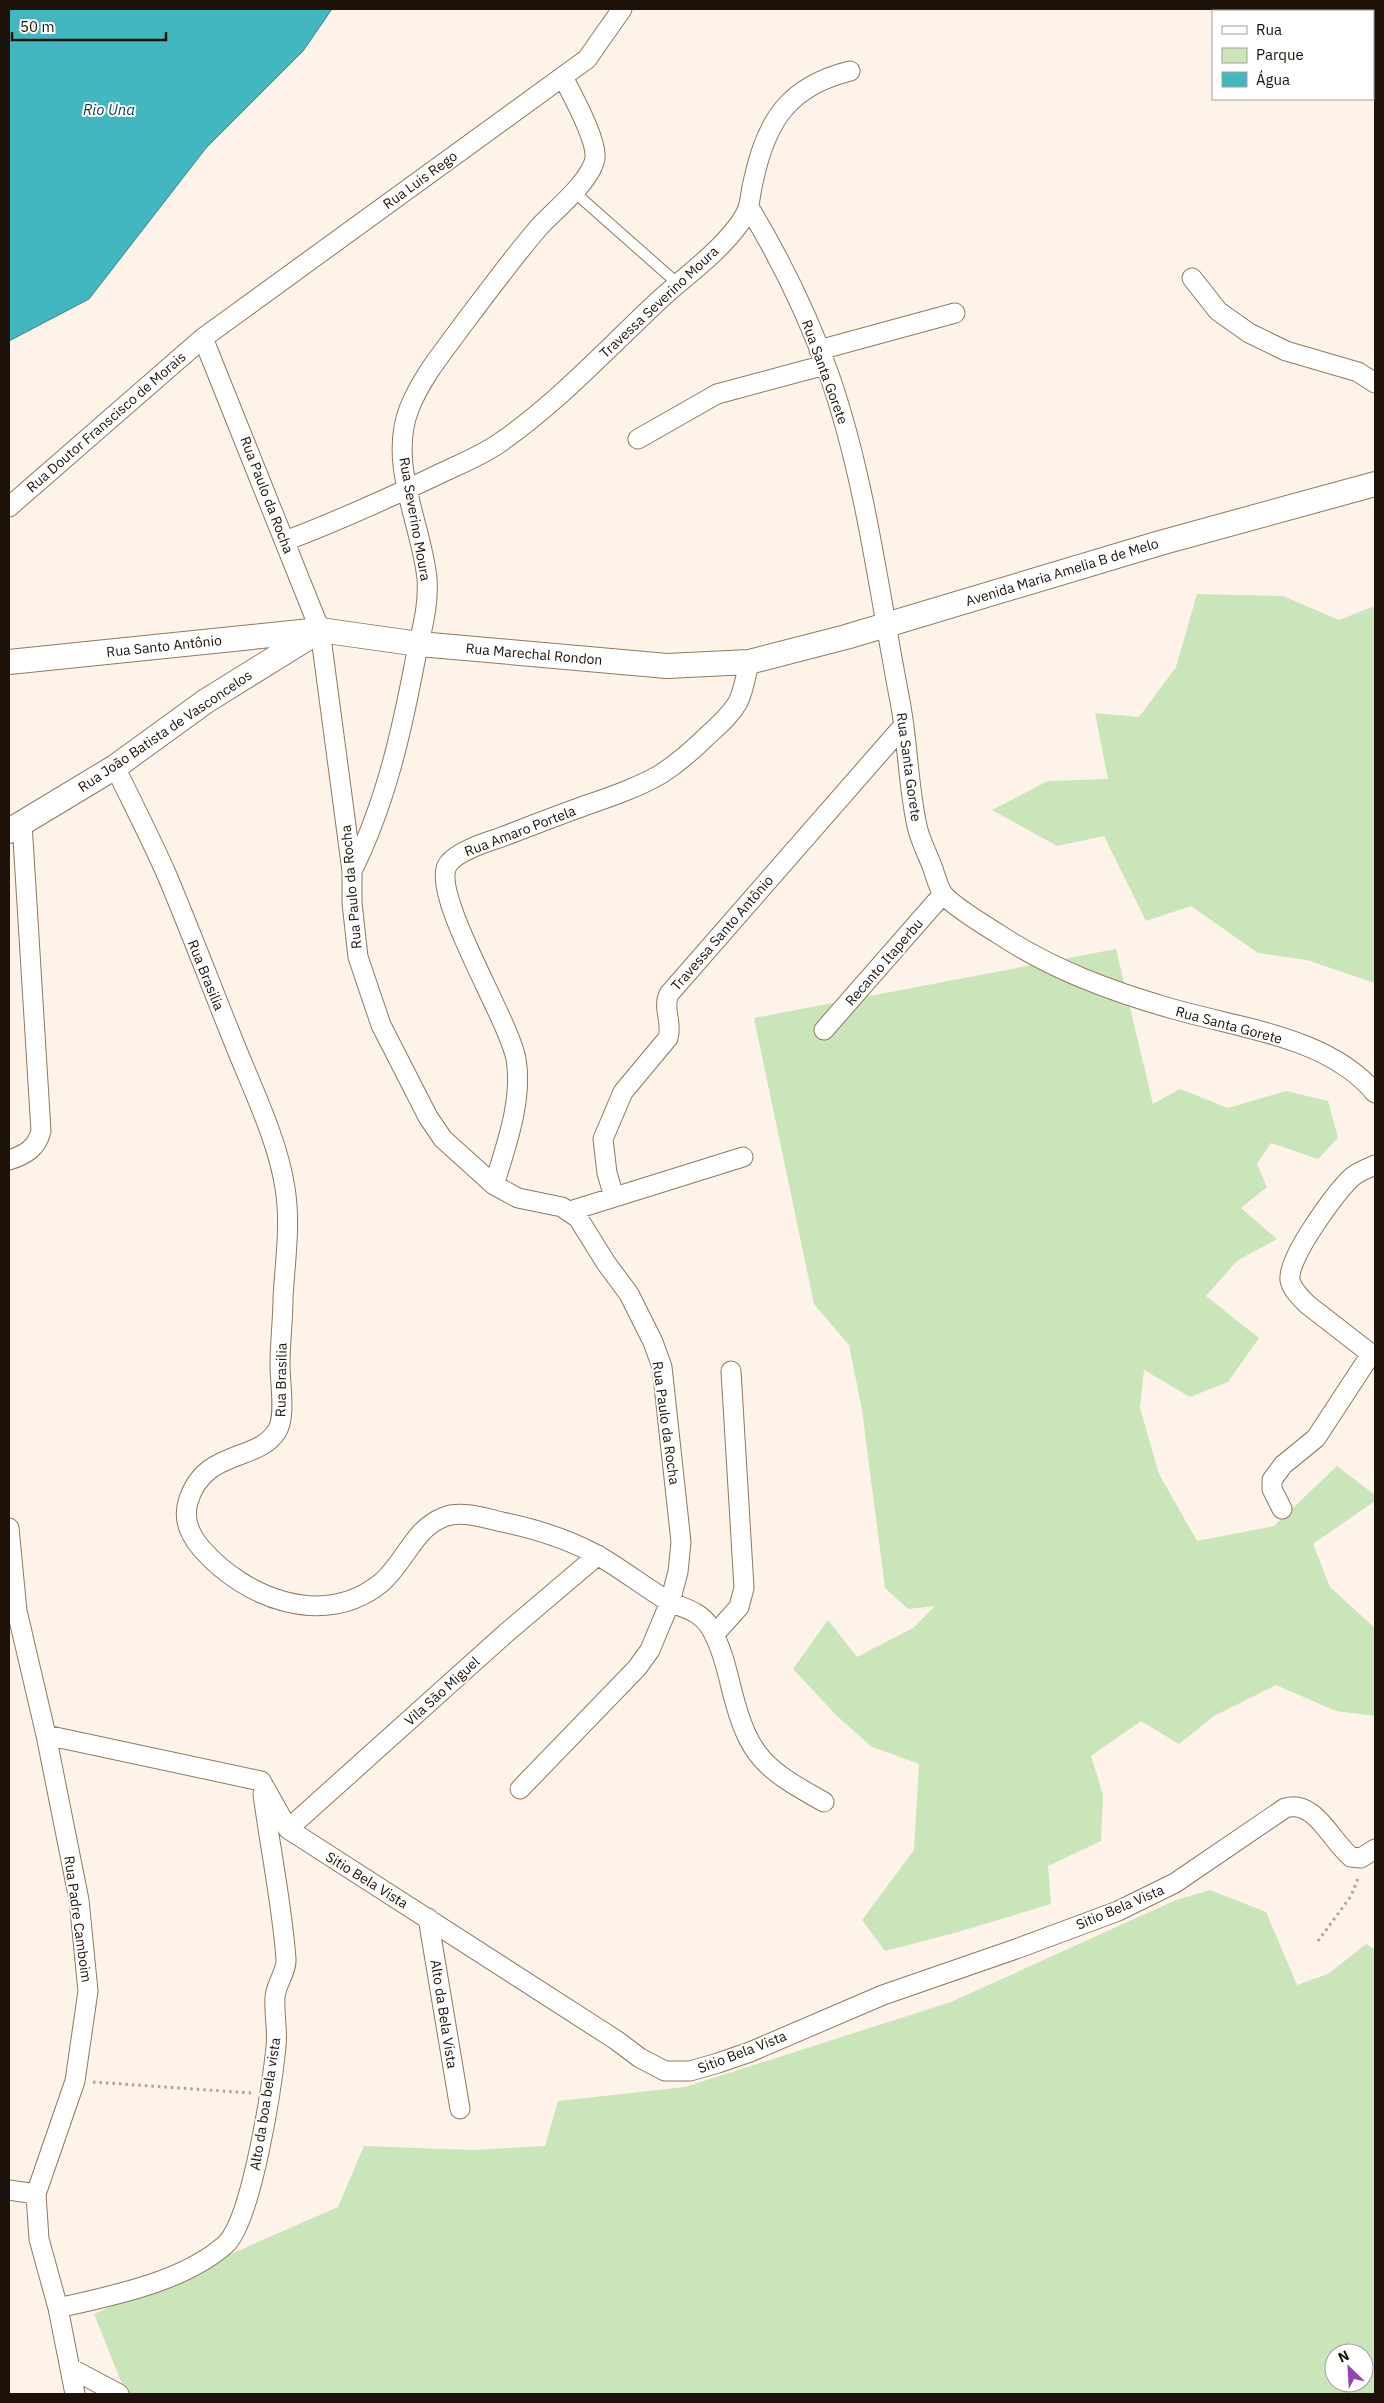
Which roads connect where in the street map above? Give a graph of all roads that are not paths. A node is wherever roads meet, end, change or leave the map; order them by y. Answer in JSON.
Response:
{"nodes":[{"id":1,"x":622,"y":9,"type":"edge"},
{"id":2,"x":850,"y":71,"type":"dead end"},
{"id":3,"x":562,"y":77,"type":"junction"},
{"id":4,"x":573,"y":191,"type":"junction"},
{"id":5,"x":750,"y":209,"type":"junction"},
{"id":6,"x":1192,"y":278,"type":"dead end"},
{"id":7,"x":678,"y":284,"type":"junction"},
{"id":8,"x":955,"y":313,"type":"dead end"},
{"id":9,"x":203,"y":338,"type":"junction"},
{"id":10,"x":822,"y":357,"type":"junction"},
{"id":11,"x":1372,"y":374,"type":"edge"},
{"id":12,"x":638,"y":439,"type":"dead end"},
{"id":13,"x":1375,"y":484,"type":"edge"},
{"id":14,"x":407,"y":489,"type":"junction"},
{"id":15,"x":9,"y":507,"type":"edge"},
{"id":16,"x":285,"y":541,"type":"junction"},
{"id":17,"x":885,"y":625,"type":"junction"},
{"id":18,"x":320,"y":630,"type":"junction"},
{"id":19,"x":419,"y":644,"type":"junction"},
{"id":20,"x":9,"y":662,"type":"edge"},
{"id":21,"x":749,"y":662,"type":"junction"},
{"id":22,"x":904,"y":725,"type":"junction"},
{"id":23,"x":115,"y":767,"type":"junction"},
{"id":24,"x":15,"y":827,"type":"edge"},
{"id":25,"x":352,"y":871,"type":"junction"},
{"id":26,"x":943,"y":894,"type":"junction"},
{"id":27,"x":824,"y":1030,"type":"dead end"},
{"id":28,"x":1375,"y":1093,"type":"edge"},
{"id":29,"x":743,"y":1157,"type":"dead end"},
{"id":30,"x":9,"y":1160,"type":"edge"},
{"id":31,"x":1375,"y":1165,"type":"edge"},
{"id":32,"x":494,"y":1185,"type":"junction"},
{"id":33,"x":614,"y":1197,"type":"junction"},
{"id":34,"x":570,"y":1211,"type":"junction"},
{"id":35,"x":1373,"y":1356,"type":"edge"},
{"id":36,"x":731,"y":1371,"type":"dead end"},
{"id":37,"x":1282,"y":1509,"type":"dead end"},
{"id":38,"x":9,"y":1528,"type":"edge"},
{"id":39,"x":598,"y":1555,"type":"junction"},
{"id":40,"x":670,"y":1602,"type":"junction"},
{"id":41,"x":714,"y":1635,"type":"junction"},
{"id":42,"x":46,"y":1735,"type":"junction"},
{"id":43,"x":261,"y":1781,"type":"junction"},
{"id":44,"x":520,"y":1789,"type":"dead end"},
{"id":45,"x":824,"y":1802,"type":"dead end"},
{"id":46,"x":288,"y":1829,"type":"junction"},
{"id":47,"x":1371,"y":1853,"type":"edge"},
{"id":48,"x":428,"y":1918,"type":"junction"},
{"id":49,"x":460,"y":2109,"type":"dead end"},
{"id":50,"x":9,"y":2190,"type":"edge"},
{"id":51,"x":36,"y":2194,"type":"junction"},
{"id":52,"x":58,"y":2308,"type":"junction"},
{"id":53,"x":70,"y":2368,"type":"junction"},
{"id":54,"x":75,"y":2394,"type":"edge"},
{"id":55,"x":119,"y":2394,"type":"edge"}],
"edges":[{"from":1,"to":3,"type":"street","name":"Rua Luis Rego"},
{"from":2,"to":5,"type":"street","name":"Travessa Severino Moura"},
{"from":3,"to":4,"type":"street","name":"Rua Severino Moura"},
{"from":3,"to":9,"type":"street","name":"Rua Luis Rego"},
{"from":4,"to":7,"type":"lane"},
{"from":4,"to":14,"type":"street","name":"Rua Severino Moura"},
{"from":5,"to":7,"type":"street","name":"Travessa Severino Moura"},
{"from":5,"to":10,"type":"street","name":"Rua Santa Gorete"},
{"from":6,"to":11,"type":"street"},
{"from":7,"to":14,"type":"street","name":"Travessa Severino Moura"},
{"from":8,"to":10,"type":"street"},
{"from":9,"to":15,"type":"street","name":"Rua Doutor Franscisco de Morais"},
{"from":9,"to":16,"type":"street","name":"Rua Paulo da Rocha"},
{"from":10,"to":12,"type":"street"},
{"from":10,"to":17,"type":"street","name":"Rua Santa Gorete"},
{"from":13,"to":17,"type":"street","name":"Avenida Maria Amelia B de Melo"},
{"from":14,"to":16,"type":"street","name":"Travessa Severino Moura"},
{"from":14,"to":19,"type":"street","name":"Rua Severino Moura"},
{"from":16,"to":18,"type":"street","name":"Rua Paulo da Rocha"},
{"from":17,"to":21,"type":"street","name":"Avenida Maria Amelia B de Melo"},
{"from":17,"to":22,"type":"street","name":"Rua Santa Gorete"},
{"from":18,"to":19,"type":"street","name":"Rua Marechal Rondon"},
{"from":18,"to":20,"type":"street","name":"Rua Santo Antônio"},
{"from":18,"to":23,"type":"street","name":"Rua João Batista de Vasconcelos"},
{"from":18,"to":25,"type":"street","name":"Rua Paulo da Rocha"},
{"from":19,"to":21,"type":"street","name":"Rua Marechal Rondon"},
{"from":19,"to":25,"type":"street","name":"Rua Severino Moura"},
{"from":21,"to":32,"type":"street","name":"Rua Amaro Portela"},
{"from":22,"to":26,"type":"street","name":"Rua Santa Gorete"},
{"from":22,"to":33,"type":"street","name":"Travessa Santo Antônio"},
{"from":23,"to":24,"type":"street","name":"Rua João Batista de Vasconcelos"},
{"from":23,"to":39,"type":"street","name":"Rua Brasilia"},
{"from":24,"to":30,"type":"street"},
{"from":25,"to":32,"type":"street","name":"Rua Paulo da Rocha"},
{"from":26,"to":27,"type":"street","name":"Recanto Itaperbu"},
{"from":26,"to":28,"type":"street","name":"Rua Santa Gorete"},
{"from":29,"to":33,"type":"street"},
{"from":31,"to":35,"type":"street"},
{"from":32,"to":34,"type":"street","name":"Rua Paulo da Rocha"},
{"from":33,"to":34,"type":"street"},
{"from":34,"to":40,"type":"street","name":"Rua Paulo da Rocha"},
{"from":35,"to":37,"type":"street"},
{"from":36,"to":41,"type":"street"},
{"from":38,"to":42,"type":"street","name":"Rua Padre Camboim"},
{"from":39,"to":40,"type":"street","name":"Rua Brasilia"},
{"from":39,"to":46,"type":"street","name":"Vila São Miguel"},
{"from":40,"to":41,"type":"street","name":"Rua Brasilia"},
{"from":40,"to":44,"type":"street","name":"Rua Paulo da Rocha"},
{"from":41,"to":45,"type":"street","name":"Rua Brasilia"},
{"from":42,"to":43,"type":"street"},
{"from":42,"to":51,"type":"street","name":"Rua Padre Camboim"},
{"from":43,"to":46,"type":"street","name":"Sitio Bela Vista"},
{"from":43,"to":52,"type":"street","name":"Alto da boa bela vista"},
{"from":46,"to":48,"type":"street","name":"Sitio Bela Vista"},
{"from":47,"to":48,"type":"street","name":"Sitio Bela Vista"},
{"from":48,"to":49,"type":"street","name":"Alto da Bela Vista"},
{"from":50,"to":51,"type":"street"},
{"from":51,"to":52,"type":"street","name":"Rua Padre Camboim"},
{"from":52,"to":53,"type":"street","name":"Rua Padre Camboim"},
{"from":53,"to":54,"type":"street","name":"Rua Padre Camboim"},
{"from":53,"to":55,"type":"street"}]}
